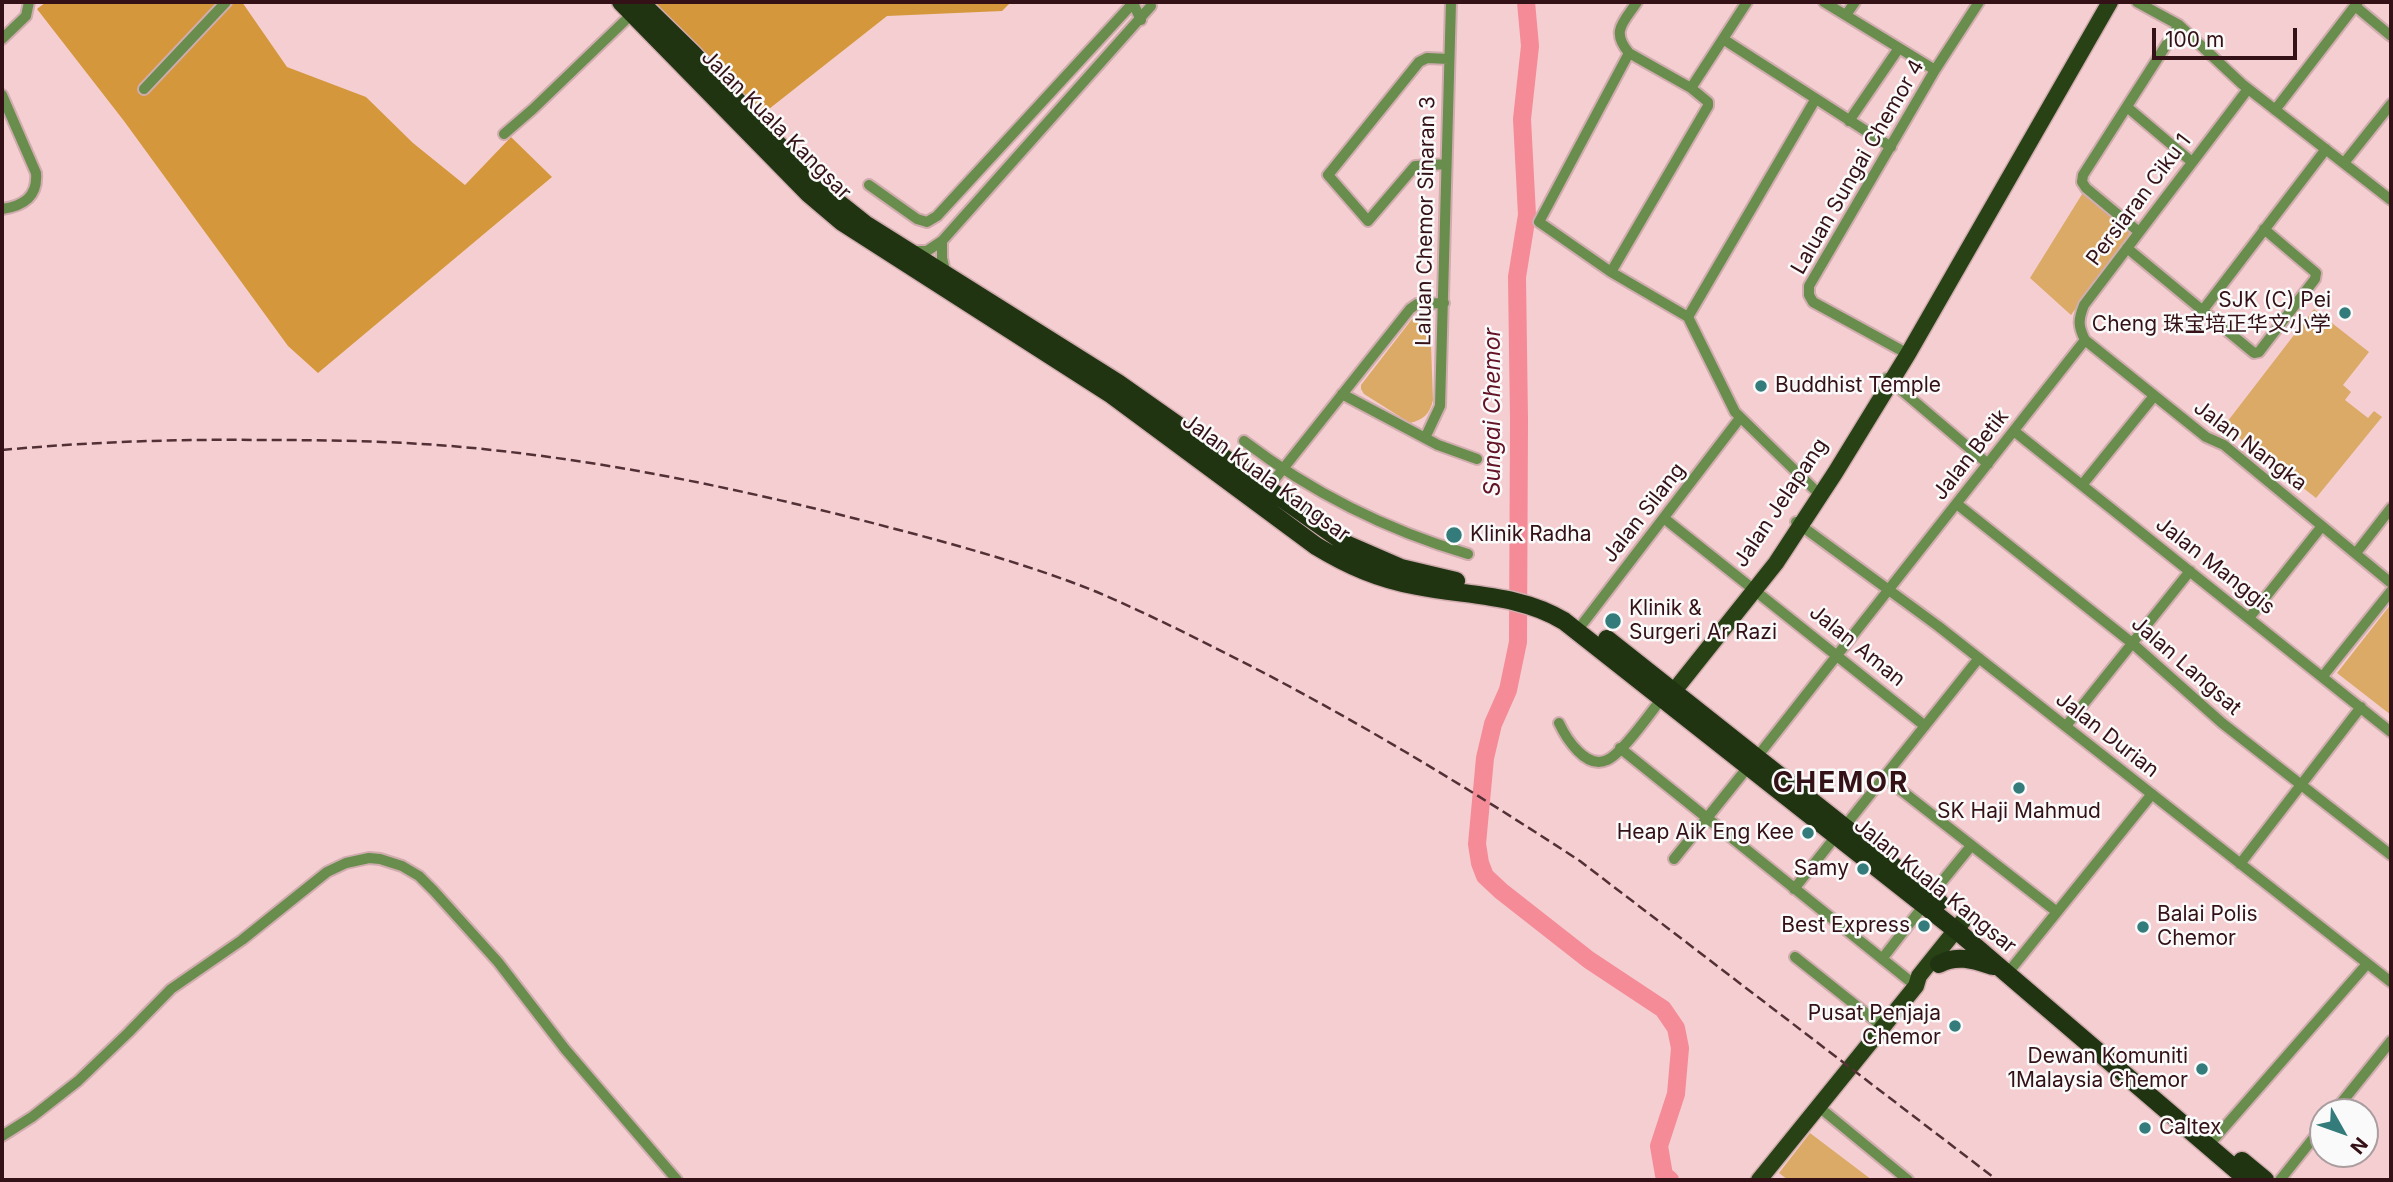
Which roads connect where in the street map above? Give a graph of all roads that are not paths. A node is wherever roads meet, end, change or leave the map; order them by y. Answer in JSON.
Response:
{"nodes":[{"id":1,"x":29,"y":2,"type":"edge"},
{"id":2,"x":226,"y":2,"type":"edge"},
{"id":3,"x":1451,"y":2,"type":"edge"},
{"id":4,"x":1637,"y":2,"type":"edge"},
{"id":5,"x":1747,"y":2,"type":"edge"},
{"id":6,"x":1824,"y":2,"type":"edge"},
{"id":7,"x":1855,"y":2,"type":"edge"},
{"id":8,"x":1979,"y":2,"type":"edge"},
{"id":9,"x":2104,"y":2,"type":"edge"},
{"id":10,"x":2110,"y":2,"type":"edge"},
{"id":11,"x":2137,"y":2,"type":"edge"},
{"id":12,"x":2357,"y":4,"type":"edge"},
{"id":13,"x":634,"y":5,"type":"edge"},
{"id":14,"x":2150,"y":5,"type":"edge"},
{"id":15,"x":1151,"y":6,"type":"dead end"},
{"id":16,"x":1846,"y":15,"type":"junction"},
{"id":17,"x":1141,"y":20,"type":"junction"},
{"id":18,"x":2179,"y":25,"type":"junction"},
{"id":19,"x":2391,"y":36,"type":"edge"},
{"id":20,"x":2,"y":39,"type":"edge"},
{"id":21,"x":1723,"y":39,"type":"junction"},
{"id":22,"x":1899,"y":48,"type":"junction"},
{"id":23,"x":1629,"y":53,"type":"junction"},
{"id":24,"x":1449,"y":58,"type":"junction"},
{"id":25,"x":1935,"y":70,"type":"junction"},
{"id":26,"x":1691,"y":88,"type":"junction"},
{"id":27,"x":144,"y":89,"type":"dead end"},
{"id":28,"x":2248,"y":89,"type":"junction"},
{"id":29,"x":2,"y":95,"type":"edge"},
{"id":30,"x":1815,"y":100,"type":"junction"},
{"id":31,"x":2391,"y":104,"type":"edge"},
{"id":32,"x":2127,"y":107,"type":"junction"},
{"id":33,"x":2275,"y":110,"type":"junction"},
{"id":34,"x":1849,"y":121,"type":"junction"},
{"id":35,"x":503,"y":134,"type":"dead end"},
{"id":36,"x":1891,"y":147,"type":"junction"},
{"id":37,"x":2326,"y":149,"type":"junction"},
{"id":38,"x":2192,"y":162,"type":"junction"},
{"id":39,"x":2344,"y":163,"type":"junction"},
{"id":40,"x":1446,"y":164,"type":"junction"},
{"id":41,"x":869,"y":185,"type":"dead end"},
{"id":42,"x":965,"y":186,"type":"junction"},
{"id":43,"x":981,"y":198,"type":"junction"},
{"id":44,"x":2391,"y":200,"type":"edge"},
{"id":45,"x":2,"y":208,"type":"edge"},
{"id":46,"x":2264,"y":229,"type":"junction"},
{"id":47,"x":2139,"y":232,"type":"junction"},
{"id":48,"x":942,"y":241,"type":"junction"},
{"id":49,"x":2127,"y":248,"type":"junction"},
{"id":50,"x":907,"y":251,"type":"junction"},
{"id":51,"x":1611,"y":272,"type":"junction"},
{"id":52,"x":946,"y":275,"type":"junction"},
{"id":53,"x":1444,"y":303,"type":"junction"},
{"id":54,"x":2203,"y":310,"type":"junction"},
{"id":55,"x":1688,"y":317,"type":"junction"},
{"id":56,"x":2085,"y":341,"type":"junction"},
{"id":57,"x":1905,"y":352,"type":"junction"},
{"id":58,"x":1889,"y":379,"type":"junction"},
{"id":59,"x":1342,"y":394,"type":"junction"},
{"id":60,"x":2154,"y":396,"type":"junction"},
{"id":61,"x":1740,"y":418,"type":"junction"},
{"id":62,"x":2014,"y":431,"type":"junction"},
{"id":63,"x":1425,"y":439,"type":"junction"},
{"id":64,"x":1244,"y":440,"type":"dead end"},
{"id":65,"x":1477,"y":458,"type":"dead end"},
{"id":66,"x":1988,"y":464,"type":"junction"},
{"id":67,"x":1282,"y":470,"type":"junction"},
{"id":68,"x":1222,"y":476,"type":"junction"},
{"id":69,"x":2082,"y":485,"type":"junction"},
{"id":70,"x":1267,"y":489,"type":"junction"},
{"id":71,"x":1817,"y":492,"type":"junction"},
{"id":72,"x":1957,"y":504,"type":"junction"},
{"id":73,"x":2391,"y":508,"type":"edge"},
{"id":74,"x":1665,"y":519,"type":"junction"},
{"id":75,"x":1799,"y":524,"type":"junction"},
{"id":76,"x":2322,"y":526,"type":"junction"},
{"id":77,"x":2356,"y":553,"type":"junction"},
{"id":78,"x":1468,"y":554,"type":"dead end"},
{"id":79,"x":1341,"y":561,"type":"junction"},
{"id":80,"x":2190,"y":571,"type":"junction"},
{"id":81,"x":2391,"y":583,"type":"edge"},
{"id":82,"x":1753,"y":588,"type":"junction"},
{"id":83,"x":1889,"y":591,"type":"junction"},
{"id":84,"x":2391,"y":591,"type":"edge"},
{"id":85,"x":1497,"y":593,"type":"junction"},
{"id":86,"x":2249,"y":618,"type":"junction"},
{"id":87,"x":1581,"y":626,"type":"junction"},
{"id":88,"x":2132,"y":643,"type":"junction"},
{"id":89,"x":1838,"y":656,"type":"junction"},
{"id":90,"x":1979,"y":658,"type":"junction"},
{"id":91,"x":2323,"y":676,"type":"junction"},
{"id":92,"x":1668,"y":692,"type":"junction"},
{"id":93,"x":2361,"y":707,"type":"junction"},
{"id":94,"x":1559,"y":723,"type":"dead end"},
{"id":95,"x":1925,"y":726,"type":"junction"},
{"id":96,"x":2066,"y":726,"type":"junction"},
{"id":97,"x":2391,"y":731,"type":"edge"},
{"id":98,"x":1620,"y":748,"type":"junction"},
{"id":99,"x":1753,"y":762,"type":"junction"},
{"id":100,"x":1884,"y":777,"type":"junction"},
{"id":101,"x":2301,"y":785,"type":"junction"},
{"id":102,"x":2152,"y":794,"type":"junction"},
{"id":103,"x":1707,"y":819,"type":"junction"},
{"id":104,"x":1840,"y":831,"type":"junction"},
{"id":105,"x":1971,"y":846,"type":"junction"},
{"id":106,"x":2391,"y":855,"type":"edge"},
{"id":107,"x":1674,"y":859,"type":"dead end"},
{"id":108,"x":2240,"y":864,"type":"junction"},
{"id":109,"x":1794,"y":889,"type":"junction"},
{"id":110,"x":1928,"y":900,"type":"junction"},
{"id":111,"x":2057,"y":912,"type":"junction"},
{"id":112,"x":1962,"y":928,"type":"junction"},
{"id":113,"x":1795,"y":957,"type":"dead end"},
{"id":114,"x":1882,"y":958,"type":"junction"},
{"id":115,"x":1939,"y":964,"type":"junction"},
{"id":116,"x":2367,"y":964,"type":"junction"},
{"id":117,"x":2008,"y":969,"type":"junction"},
{"id":118,"x":2391,"y":982,"type":"edge"},
{"id":119,"x":1913,"y":984,"type":"junction"},
{"id":120,"x":2391,"y":1041,"type":"edge"},
{"id":121,"x":2345,"y":1098,"type":"edge"},
{"id":122,"x":1819,"y":1107,"type":"junction"},
{"id":123,"x":2,"y":1136,"type":"edge"},
{"id":124,"x":2212,"y":1143,"type":"junction"},
{"id":125,"x":2309,"y":1144,"type":"edge"},
{"id":126,"x":677,"y":1180,"type":"edge"},
{"id":127,"x":1759,"y":1180,"type":"edge"},
{"id":128,"x":1908,"y":1180,"type":"edge"},
{"id":129,"x":2248,"y":1180,"type":"edge"},
{"id":130,"x":2265,"y":1180,"type":"edge"},
{"id":131,"x":2280,"y":1180,"type":"edge"}],
"edges":[{"from":1,"to":20,"type":"street"},
{"from":2,"to":27,"type":"street"},
{"from":3,"to":24,"type":"street","name":"Laluan Chemor Sinaran 3"},
{"from":4,"to":23,"type":"street"},
{"from":5,"to":21,"type":"street"},
{"from":6,"to":16,"type":"street"},
{"from":7,"to":16,"type":"street"},
{"from":8,"to":25,"type":"street","name":"Laluan Sungai Chemor 4"},
{"from":9,"to":57,"type":"main road","name":"Jalan Jelapang"},
{"from":10,"to":57,"type":"main road","name":"Jalan Jelapang"},
{"from":11,"to":14,"type":"street"},
{"from":12,"to":19,"type":"street"},
{"from":12,"to":33,"type":"street"},
{"from":13,"to":35,"type":"street"},
{"from":13,"to":50,"type":"highway","name":"Jalan Kuala Kangsar"},
{"from":13,"to":68,"type":"highway","name":"Jalan Kuala Kangsar"},
{"from":14,"to":18,"type":"street"},
{"from":15,"to":17,"type":"street"},
{"from":16,"to":22,"type":"street"},
{"from":17,"to":42,"type":"street"},
{"from":17,"to":43,"type":"street"},
{"from":18,"to":28,"type":"street"},
{"from":18,"to":32,"type":"street"},
{"from":21,"to":26,"type":"street"},
{"from":21,"to":30,"type":"street"},
{"from":22,"to":25,"type":"street"},
{"from":22,"to":34,"type":"street"},
{"from":23,"to":26,"type":"street"},
{"from":23,"to":51,"type":"street"},
{"from":24,"to":40,"type":"street","name":"Laluan Chemor Sinaran 3"},
{"from":24,"to":40,"type":"street"},
{"from":25,"to":36,"type":"street","name":"Laluan Sungai Chemor 4"},
{"from":26,"to":51,"type":"street"},
{"from":28,"to":33,"type":"street"},
{"from":28,"to":38,"type":"street","name":"Persiaran Ciku 1"},
{"from":29,"to":45,"type":"street"},
{"from":30,"to":34,"type":"street"},
{"from":30,"to":55,"type":"street"},
{"from":31,"to":39,"type":"street"},
{"from":32,"to":38,"type":"street"},
{"from":32,"to":47,"type":"street"},
{"from":33,"to":37,"type":"street"},
{"from":34,"to":36,"type":"street"},
{"from":36,"to":57,"type":"street","name":"Laluan Sungai Chemor 4"},
{"from":37,"to":39,"type":"street"},
{"from":37,"to":46,"type":"street"},
{"from":38,"to":47,"type":"street","name":"Persiaran Ciku 1"},
{"from":39,"to":44,"type":"street"},
{"from":40,"to":53,"type":"street","name":"Laluan Chemor Sinaran 3"},
{"from":41,"to":42,"type":"street"},
{"from":42,"to":43,"type":"street"},
{"from":43,"to":48,"type":"street"},
{"from":46,"to":54,"type":"street"},
{"from":46,"to":54,"type":"street"},
{"from":47,"to":49,"type":"street","name":"Persiaran Ciku 1"},
{"from":48,"to":50,"type":"street"},
{"from":48,"to":52,"type":"street"},
{"from":49,"to":54,"type":"street"},
{"from":49,"to":56,"type":"street","name":"Persiaran Ciku 1"},
{"from":50,"to":52,"type":"highway","name":"Jalan Kuala Kangsar"},
{"from":51,"to":55,"type":"street"},
{"from":52,"to":70,"type":"highway","name":"Jalan Kuala Kangsar"},
{"from":53,"to":59,"type":"street"},
{"from":53,"to":63,"type":"street","name":"Laluan Chemor Sinaran 3"},
{"from":55,"to":61,"type":"street"},
{"from":56,"to":60,"type":"street","name":"Jalan Nangka"},
{"from":56,"to":62,"type":"street","name":"Jalan Betik"},
{"from":57,"to":58,"type":"main road","name":"Jalan Jelapang"},
{"from":58,"to":66,"type":"street"},
{"from":58,"to":71,"type":"main road","name":"Jalan Jelapang"},
{"from":58,"to":75,"type":"main road","name":"Jalan Jelapang"},
{"from":59,"to":63,"type":"street"},
{"from":59,"to":67,"type":"street"},
{"from":60,"to":69,"type":"street"},
{"from":60,"to":76,"type":"street","name":"Jalan Nangka"},
{"from":61,"to":71,"type":"street"},
{"from":61,"to":74,"type":"street","name":"Jalan Silang"},
{"from":62,"to":66,"type":"street","name":"Jalan Betik"},
{"from":62,"to":69,"type":"street","name":"Jalan Manggis"},
{"from":63,"to":65,"type":"street"},
{"from":64,"to":67,"type":"street"},
{"from":66,"to":72,"type":"street","name":"Jalan Betik"},
{"from":67,"to":70,"type":"street"},
{"from":67,"to":78,"type":"street"},
{"from":68,"to":70,"type":"highway"},
{"from":68,"to":79,"type":"highway","name":"Jalan Kuala Kangsar"},
{"from":69,"to":80,"type":"street","name":"Jalan Manggis"},
{"from":70,"to":79,"type":"highway"},
{"from":70,"to":85,"type":"highway","name":"Jalan Kuala Kangsar"},
{"from":71,"to":75,"type":"main road","name":"Jalan Jelapang"},
{"from":72,"to":83,"type":"street","name":"Jalan Betik"},
{"from":72,"to":88,"type":"street","name":"Jalan Langsat"},
{"from":73,"to":77,"type":"street"},
{"from":74,"to":82,"type":"street","name":"Jalan Aman"},
{"from":74,"to":87,"type":"street","name":"Jalan Silang"},
{"from":75,"to":82,"type":"main road","name":"Jalan Jelapang"},
{"from":75,"to":83,"type":"street","name":"Jalan Durian"},
{"from":76,"to":77,"type":"street","name":"Jalan Nangka"},
{"from":76,"to":86,"type":"street"},
{"from":77,"to":81,"type":"street","name":"Jalan Nangka"},
{"from":79,"to":85,"type":"highway","name":"Jalan Kuala Kangsar"},
{"from":80,"to":86,"type":"street","name":"Jalan Manggis"},
{"from":80,"to":88,"type":"street"},
{"from":82,"to":89,"type":"street","name":"Jalan Aman"},
{"from":82,"to":92,"type":"main road","name":"Jalan Jelapang"},
{"from":83,"to":89,"type":"street","name":"Jalan Betik"},
{"from":83,"to":90,"type":"street","name":"Jalan Durian"},
{"from":84,"to":91,"type":"street"},
{"from":85,"to":87,"type":"highway","name":"Jalan Kuala Kangsar"},
{"from":86,"to":91,"type":"street","name":"Jalan Manggis"},
{"from":87,"to":92,"type":"highway","name":"Jalan Kuala Kangsar"},
{"from":88,"to":96,"type":"street"},
{"from":88,"to":101,"type":"street","name":"Jalan Langsat"},
{"from":89,"to":95,"type":"street","name":"Jalan Aman"},
{"from":89,"to":99,"type":"street","name":"Jalan Betik"},
{"from":90,"to":95,"type":"street"},
{"from":90,"to":96,"type":"street","name":"Jalan Durian"},
{"from":91,"to":93,"type":"street","name":"Jalan Manggis"},
{"from":92,"to":98,"type":"street"},
{"from":92,"to":99,"type":"highway","name":"Jalan Kuala Kangsar"},
{"from":93,"to":97,"type":"street","name":"Jalan Manggis"},
{"from":93,"to":101,"type":"street"},
{"from":94,"to":98,"type":"street"},
{"from":95,"to":100,"type":"street"},
{"from":96,"to":102,"type":"street","name":"Jalan Durian"},
{"from":98,"to":103,"type":"street"},
{"from":99,"to":103,"type":"street","name":"Jalan Betik"},
{"from":99,"to":104,"type":"highway","name":"Jalan Kuala Kangsar"},
{"from":100,"to":104,"type":"street"},
{"from":100,"to":105,"type":"street"},
{"from":101,"to":106,"type":"street","name":"Jalan Langsat"},
{"from":101,"to":108,"type":"street"},
{"from":102,"to":108,"type":"street","name":"Jalan Durian"},
{"from":102,"to":111,"type":"street"},
{"from":103,"to":107,"type":"street","name":"Jalan Betik"},
{"from":103,"to":109,"type":"street"},
{"from":104,"to":109,"type":"street"},
{"from":104,"to":110,"type":"highway","name":"Jalan Kuala Kangsar"},
{"from":105,"to":110,"type":"street"},
{"from":105,"to":111,"type":"street"},
{"from":108,"to":116,"type":"street","name":"Jalan Durian"},
{"from":109,"to":114,"type":"street"},
{"from":110,"to":112,"type":"highway","name":"Jalan Kuala Kangsar"},
{"from":110,"to":114,"type":"street"},
{"from":111,"to":117,"type":"street"},
{"from":112,"to":115,"type":"main road"},
{"from":112,"to":117,"type":"highway","name":"Jalan Kuala Kangsar"},
{"from":112,"to":119,"type":"main road"},
{"from":113,"to":119,"type":"street"},
{"from":114,"to":119,"type":"street"},
{"from":115,"to":117,"type":"highway"},
{"from":115,"to":119,"type":"main road"},
{"from":116,"to":118,"type":"street","name":"Jalan Durian"},
{"from":116,"to":124,"type":"street"},
{"from":117,"to":124,"type":"highway","name":"Jalan Kuala Kangsar"},
{"from":119,"to":122,"type":"main road"},
{"from":120,"to":121,"type":"street"},
{"from":122,"to":127,"type":"main road"},
{"from":122,"to":128,"type":"street"},
{"from":123,"to":126,"type":"street"},
{"from":124,"to":129,"type":"highway","name":"Jalan Kuala Kangsar"},
{"from":124,"to":130,"type":"highway","name":"Jalan Kuala Kangsar"},
{"from":125,"to":131,"type":"street"}]}
